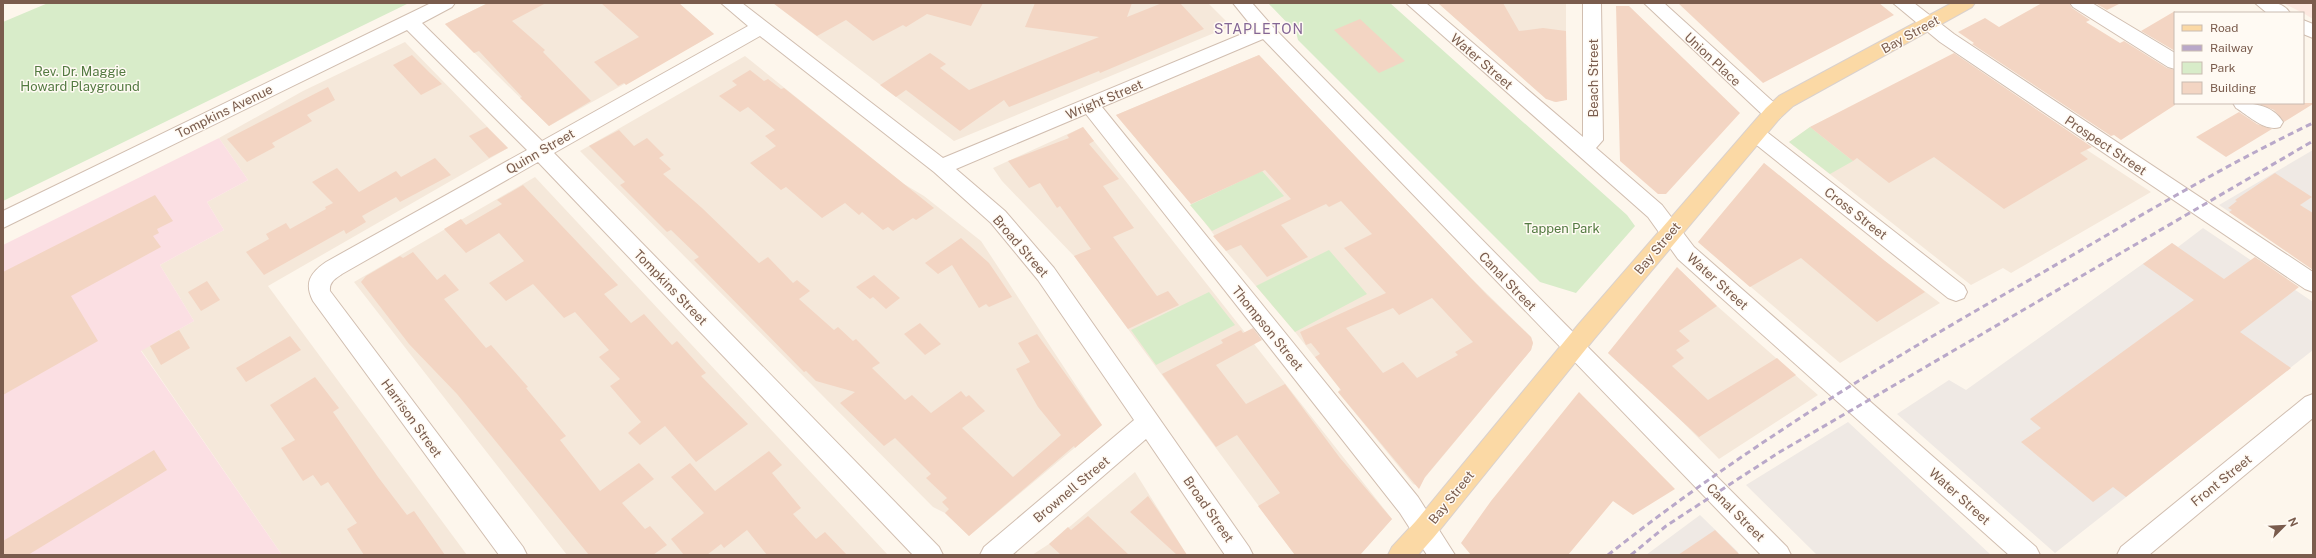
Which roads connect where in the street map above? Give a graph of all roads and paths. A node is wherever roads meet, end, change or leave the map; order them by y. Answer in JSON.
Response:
{"nodes":[{"id":1,"x":446,"y":3,"type":"edge"},
{"id":2,"x":730,"y":3,"type":"edge"},
{"id":3,"x":1242,"y":3,"type":"edge"},
{"id":4,"x":1415,"y":3,"type":"edge"},
{"id":5,"x":1592,"y":3,"type":"edge"},
{"id":6,"x":1653,"y":3,"type":"edge"},
{"id":7,"x":1902,"y":3,"type":"edge"},
{"id":8,"x":1966,"y":3,"type":"edge"},
{"id":9,"x":2079,"y":3,"type":"edge"},
{"id":10,"x":2264,"y":3,"type":"edge"},
{"id":11,"x":2279,"y":12,"type":"edge"},
{"id":12,"x":409,"y":20,"type":"junction"},
{"id":13,"x":1928,"y":24,"type":"junction"},
{"id":14,"x":761,"y":27,"type":"junction"},
{"id":15,"x":2304,"y":27,"type":"edge"},
{"id":16,"x":1266,"y":31,"type":"junction"},
{"id":17,"x":2313,"y":32,"type":"edge"},
{"id":18,"x":2174,"y":61,"type":"edge"},
{"id":19,"x":2244,"y":104,"type":"edge"},
{"id":20,"x":1089,"y":105,"type":"junction"},
{"id":21,"x":1773,"y":114,"type":"junction"},
{"id":22,"x":2273,"y":122,"type":"dead end"},
{"id":23,"x":1756,"y":134,"type":"junction"},
{"id":24,"x":1582,"y":148,"type":"junction"},
{"id":25,"x":540,"y":151,"type":"junction"},
{"id":26,"x":941,"y":167,"type":"junction"},
{"id":27,"x":3,"y":220,"type":"edge"},
{"id":28,"x":1671,"y":232,"type":"junction"},
{"id":29,"x":321,"y":278,"type":"joint"},
{"id":30,"x":2313,"y":283,"type":"edge"},
{"id":31,"x":1956,"y":292,"type":"dead end"},
{"id":32,"x":1574,"y":347,"type":"junction"},
{"id":33,"x":2313,"y":404,"type":"edge"},
{"id":34,"x":1148,"y":422,"type":"junction"},
{"id":35,"x":1425,"y":529,"type":"junction"},
{"id":36,"x":514,"y":555,"type":"edge"},
{"id":37,"x":930,"y":555,"type":"edge"},
{"id":38,"x":993,"y":555,"type":"edge"},
{"id":39,"x":1240,"y":555,"type":"edge"},
{"id":40,"x":1401,"y":555,"type":"edge"},
{"id":41,"x":1442,"y":555,"type":"edge"},
{"id":42,"x":1778,"y":555,"type":"edge"},
{"id":43,"x":2027,"y":555,"type":"edge"},
{"id":44,"x":2130,"y":555,"type":"edge"}],
"edges":[{"from":1,"to":12,"type":"street","name":"Tompkins Avenue"},
{"from":2,"to":14,"type":"street","name":"Broad Street"},
{"from":3,"to":16,"type":"street","name":"Canal Street"},
{"from":4,"to":24,"type":"street","name":"Water Street"},
{"from":5,"to":24,"type":"street","name":"Beach Street"},
{"from":6,"to":21,"type":"street","name":"Union Place"},
{"from":7,"to":13,"type":"street","name":"Prospect Street"},
{"from":8,"to":13,"type":"main road","name":"Bay Street"},
{"from":9,"to":18,"type":"street"},
{"from":10,"to":11,"type":"street"},
{"from":12,"to":25,"type":"street","name":"Tompkins Street"},
{"from":12,"to":27,"type":"street","name":"Tompkins Avenue"},
{"from":13,"to":21,"type":"main road","name":"Bay Street"},
{"from":13,"to":30,"type":"street","name":"Prospect Street"},
{"from":14,"to":25,"type":"street","name":"Quinn Street"},
{"from":14,"to":26,"type":"street","name":"Broad Street"},
{"from":15,"to":17,"type":"street"},
{"from":16,"to":20,"type":"street","name":"Wright Street"},
{"from":16,"to":32,"type":"street","name":"Canal Street"},
{"from":19,"to":22,"type":"street"},
{"from":20,"to":26,"type":"street","name":"Wright Street"},
{"from":20,"to":35,"type":"street","name":"Thompson Street"},
{"from":21,"to":23,"type":"main road","name":"Bay Street"},
{"from":23,"to":28,"type":"main road","name":"Bay Street"},
{"from":23,"to":31,"type":"street","name":"Cross Street"},
{"from":24,"to":28,"type":"street","name":"Water Street"},
{"from":25,"to":29,"type":"street","name":"Quinn Street"},
{"from":25,"to":37,"type":"street","name":"Tompkins Street"},
{"from":26,"to":34,"type":"street","name":"Broad Street"},
{"from":28,"to":32,"type":"main road","name":"Bay Street"},
{"from":28,"to":43,"type":"street","name":"Water Street"},
{"from":29,"to":36,"type":"street","name":"Harrison Street"},
{"from":32,"to":35,"type":"main road","name":"Bay Street"},
{"from":32,"to":42,"type":"street","name":"Canal Street"},
{"from":33,"to":44,"type":"street","name":"Front Street"},
{"from":34,"to":38,"type":"street","name":"Brownell Street"},
{"from":34,"to":39,"type":"street","name":"Broad Street"},
{"from":35,"to":40,"type":"main road","name":"Bay Street"},
{"from":35,"to":41,"type":"street","name":"Thompson Street"}]}
